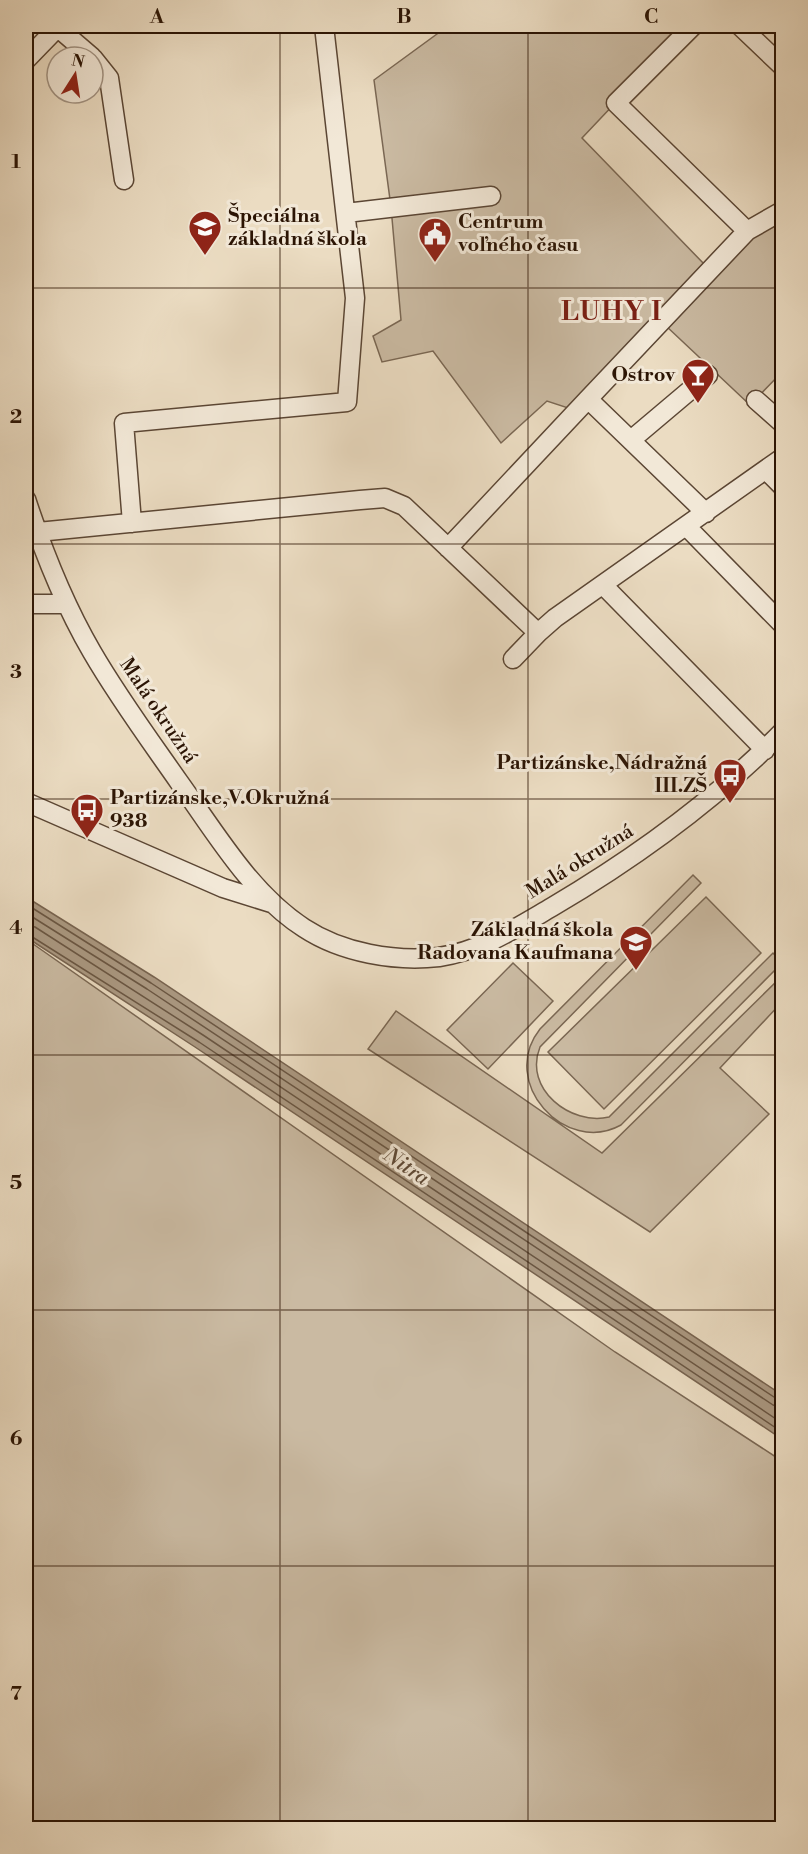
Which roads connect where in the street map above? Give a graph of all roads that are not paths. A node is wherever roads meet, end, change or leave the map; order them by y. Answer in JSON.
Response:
{"nodes":[{"id":1,"x":58,"y":26,"type":"edge"},
{"id":2,"x":324,"y":26,"type":"edge"},
{"id":3,"x":693,"y":26,"type":"edge"},
{"id":4,"x":740,"y":26,"type":"edge"},
{"id":5,"x":79,"y":45,"type":"edge"},
{"id":6,"x":26,"y":60,"type":"edge"},
{"id":7,"x":783,"y":66,"type":"edge"},
{"id":8,"x":105,"y":73,"type":"edge"},
{"id":9,"x":124,"y":180,"type":"dead end"},
{"id":10,"x":491,"y":196,"type":"dead end"},
{"id":11,"x":783,"y":211,"type":"edge"},
{"id":12,"x":346,"y":213,"type":"junction"},
{"id":13,"x":747,"y":231,"type":"junction"},
{"id":14,"x":708,"y":375,"type":"dead end"},
{"id":15,"x":588,"y":399,"type":"junction"},
{"id":16,"x":756,"y":400,"type":"dead end"},
{"id":17,"x":783,"y":423,"type":"edge"},
{"id":18,"x":631,"y":440,"type":"junction"},
{"id":19,"x":783,"y":458,"type":"edge"},
{"id":20,"x":766,"y":470,"type":"junction"},
{"id":21,"x":783,"y":486,"type":"edge"},
{"id":22,"x":26,"y":499,"type":"edge"},
{"id":23,"x":705,"y":513,"type":"junction"},
{"id":24,"x":132,"y":523,"type":"junction"},
{"id":25,"x":686,"y":526,"type":"junction"},
{"id":26,"x":31,"y":533,"type":"edge"},
{"id":27,"x":448,"y":548,"type":"junction"},
{"id":28,"x":603,"y":585,"type":"junction"},
{"id":29,"x":26,"y":604,"type":"edge"},
{"id":30,"x":67,"y":604,"type":"junction"},
{"id":31,"x":783,"y":624,"type":"edge"},
{"id":32,"x":538,"y":633,"type":"junction"},
{"id":33,"x":513,"y":659,"type":"dead end"},
{"id":34,"x":783,"y":732,"type":"edge"},
{"id":35,"x":765,"y":750,"type":"junction"},
{"id":36,"x":26,"y":802,"type":"edge"},
{"id":37,"x":271,"y":903,"type":"junction"}],
"edges":[{"from":1,"to":5,"type":"street"},
{"from":1,"to":6,"type":"street"},
{"from":2,"to":12,"type":"street"},
{"from":3,"to":13,"type":"street"},
{"from":4,"to":7,"type":"street"},
{"from":8,"to":9,"type":"street"},
{"from":10,"to":12,"type":"street"},
{"from":11,"to":13,"type":"street"},
{"from":12,"to":24,"type":"street"},
{"from":13,"to":15,"type":"street"},
{"from":14,"to":18,"type":"street"},
{"from":15,"to":18,"type":"street"},
{"from":15,"to":27,"type":"street"},
{"from":16,"to":17,"type":"street"},
{"from":18,"to":23,"type":"street"},
{"from":19,"to":20,"type":"street"},
{"from":20,"to":21,"type":"street"},
{"from":20,"to":23,"type":"street"},
{"from":22,"to":26,"type":"street","name":"Malá okružná"},
{"from":23,"to":25,"type":"street"},
{"from":24,"to":26,"type":"street"},
{"from":24,"to":27,"type":"street"},
{"from":25,"to":28,"type":"street"},
{"from":25,"to":31,"type":"street"},
{"from":26,"to":30,"type":"street","name":"Malá okružná"},
{"from":27,"to":32,"type":"street"},
{"from":28,"to":32,"type":"street"},
{"from":28,"to":35,"type":"street"},
{"from":29,"to":30,"type":"street"},
{"from":30,"to":37,"type":"street","name":"Malá okružná"},
{"from":32,"to":33,"type":"street"},
{"from":34,"to":35,"type":"street","name":"Malá okružná"},
{"from":35,"to":37,"type":"street","name":"Malá okružná"},
{"from":36,"to":37,"type":"street"}]}
